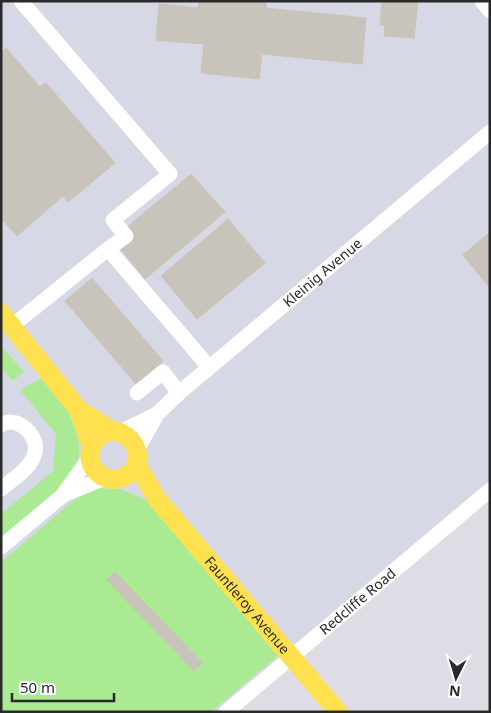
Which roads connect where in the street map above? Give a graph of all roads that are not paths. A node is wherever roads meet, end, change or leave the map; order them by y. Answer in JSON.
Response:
{"nodes":[{"id":1,"x":21,"y":1,"type":"edge"},
{"id":2,"x":482,"y":1,"type":"edge"},
{"id":3,"x":490,"y":11,"type":"edge"},
{"id":4,"x":490,"y":132,"type":"edge"},
{"id":5,"x":108,"y":249,"type":"junction"},
{"id":6,"x":6,"y":320,"type":"edge"},
{"id":7,"x":209,"y":367,"type":"junction"},
{"id":8,"x":137,"y":393,"type":"dead end"},
{"id":9,"x":179,"y":393,"type":"junction"},
{"id":10,"x":78,"y":409,"type":"junction"},
{"id":11,"x":157,"y":414,"type":"junction"},
{"id":12,"x":1,"y":425,"type":"edge"},
{"id":13,"x":116,"y":431,"type":"junction"},
{"id":14,"x":90,"y":452,"type":"junction"},
{"id":15,"x":137,"y":456,"type":"junction"},
{"id":16,"x":112,"y":478,"type":"junction"},
{"id":17,"x":1,"y":489,"type":"edge"},
{"id":18,"x":490,"y":490,"type":"edge"},
{"id":19,"x":62,"y":496,"type":"junction"},
{"id":20,"x":157,"y":499,"type":"junction"},
{"id":21,"x":1,"y":547,"type":"edge"},
{"id":22,"x":291,"y":658,"type":"junction"},
{"id":23,"x":226,"y":712,"type":"edge"},
{"id":24,"x":338,"y":712,"type":"edge"}],
"edges":[{"from":1,"to":5,"type":"street"},
{"from":2,"to":3,"type":"street"},
{"from":4,"to":7,"type":"street","name":"Kleinig Avenue"},
{"from":5,"to":6,"type":"street"},
{"from":5,"to":7,"type":"street"},
{"from":6,"to":10,"type":"main road"},
{"from":7,"to":9,"type":"street","name":"Kleinig Avenue"},
{"from":8,"to":9,"type":"street"},
{"from":9,"to":11,"type":"street","name":"Kleinig Avenue"},
{"from":10,"to":13,"type":"main road"},
{"from":10,"to":14,"type":"main road"},
{"from":11,"to":13,"type":"street","name":"Kleinig Avenue"},
{"from":11,"to":15,"type":"street","name":"Kleinig Avenue"},
{"from":12,"to":17,"type":"street"},
{"from":13,"to":14,"type":"main road"},
{"from":13,"to":15,"type":"main road"},
{"from":14,"to":16,"type":"main road"},
{"from":14,"to":19,"type":"street"},
{"from":15,"to":16,"type":"main road"},
{"from":15,"to":20,"type":"main road","name":"Fauntleroy Avenue"},
{"from":16,"to":19,"type":"street"},
{"from":16,"to":20,"type":"main road","name":"Fauntleroy Avenue"},
{"from":18,"to":22,"type":"street","name":"Redcliffe Road"},
{"from":19,"to":21,"type":"street"},
{"from":20,"to":22,"type":"main road","name":"Fauntleroy Avenue"},
{"from":22,"to":23,"type":"street","name":"Redcliffe Road"},
{"from":22,"to":24,"type":"main road","name":"Fauntleroy Avenue"}]}
